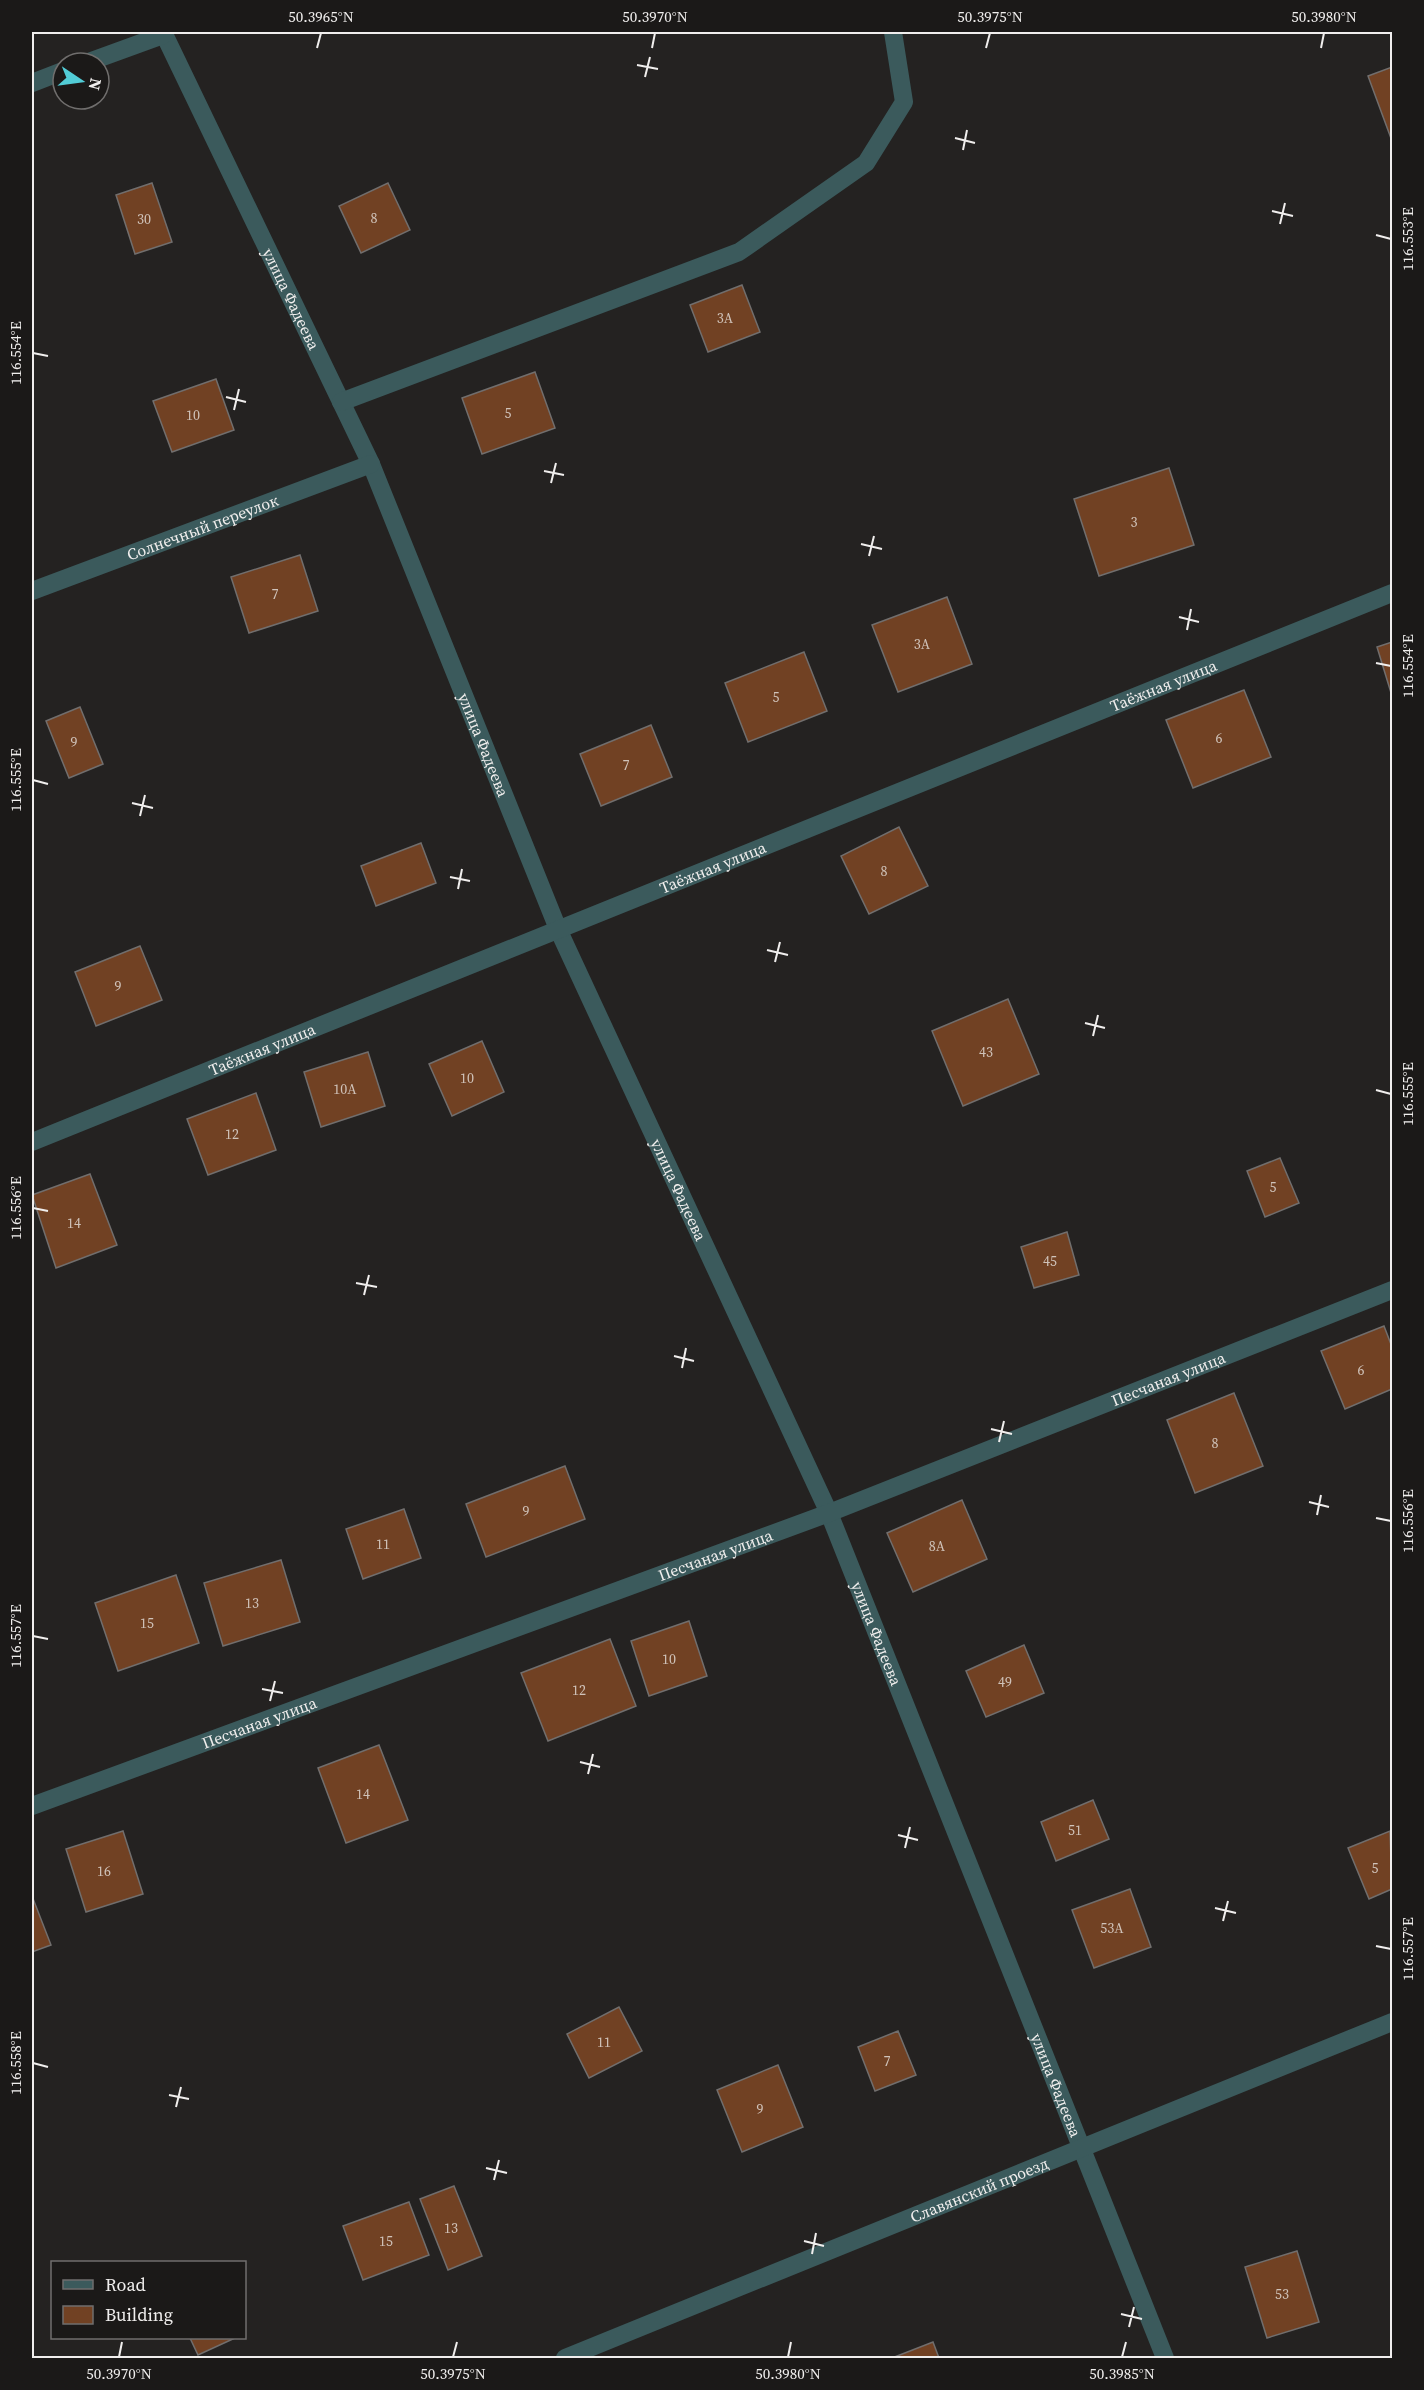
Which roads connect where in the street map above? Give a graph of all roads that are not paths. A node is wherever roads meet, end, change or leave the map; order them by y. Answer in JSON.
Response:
{"nodes":[{"id":1,"x":893,"y":32,"type":"edge"},
{"id":2,"x":164,"y":33,"type":"edge"},
{"id":3,"x":111,"y":53,"type":"edge"},
{"id":4,"x":51,"y":76,"type":"edge"},
{"id":5,"x":32,"y":83,"type":"edge"},
{"id":6,"x":341,"y":402,"type":"junction"},
{"id":7,"x":371,"y":464,"type":"junction"},
{"id":8,"x":32,"y":591,"type":"edge"},
{"id":9,"x":1392,"y":593,"type":"edge"},
{"id":10,"x":558,"y":929,"type":"junction"},
{"id":11,"x":32,"y":1142,"type":"edge"},
{"id":12,"x":1392,"y":1290,"type":"edge"},
{"id":13,"x":829,"y":1513,"type":"junction"},
{"id":14,"x":32,"y":1806,"type":"edge"},
{"id":15,"x":1392,"y":2022,"type":"edge"},
{"id":16,"x":1081,"y":2148,"type":"junction"},
{"id":17,"x":565,"y":2358,"type":"edge"},
{"id":18,"x":1165,"y":2358,"type":"edge"}],
"edges":[{"from":1,"to":6,"type":"street"},
{"from":2,"to":3,"type":"street"},
{"from":2,"to":6,"type":"street","name":"улица Фадеева"},
{"from":4,"to":5,"type":"street"},
{"from":6,"to":7,"type":"street","name":"улица Фадеева"},
{"from":7,"to":8,"type":"street","name":"Солнечный переулок"},
{"from":7,"to":10,"type":"street","name":"улица Фадеева"},
{"from":9,"to":10,"type":"street","name":"Таёжная улица"},
{"from":10,"to":11,"type":"street","name":"Таёжная улица"},
{"from":10,"to":13,"type":"street","name":"улица Фадеева"},
{"from":12,"to":13,"type":"street","name":"Песчаная улица"},
{"from":13,"to":14,"type":"street","name":"Песчаная улица"},
{"from":13,"to":16,"type":"street","name":"улица Фадеева"},
{"from":15,"to":16,"type":"street","name":"Славянский проезд"},
{"from":16,"to":17,"type":"street","name":"Славянский проезд"},
{"from":16,"to":18,"type":"street","name":"улица Фадеева"}]}
